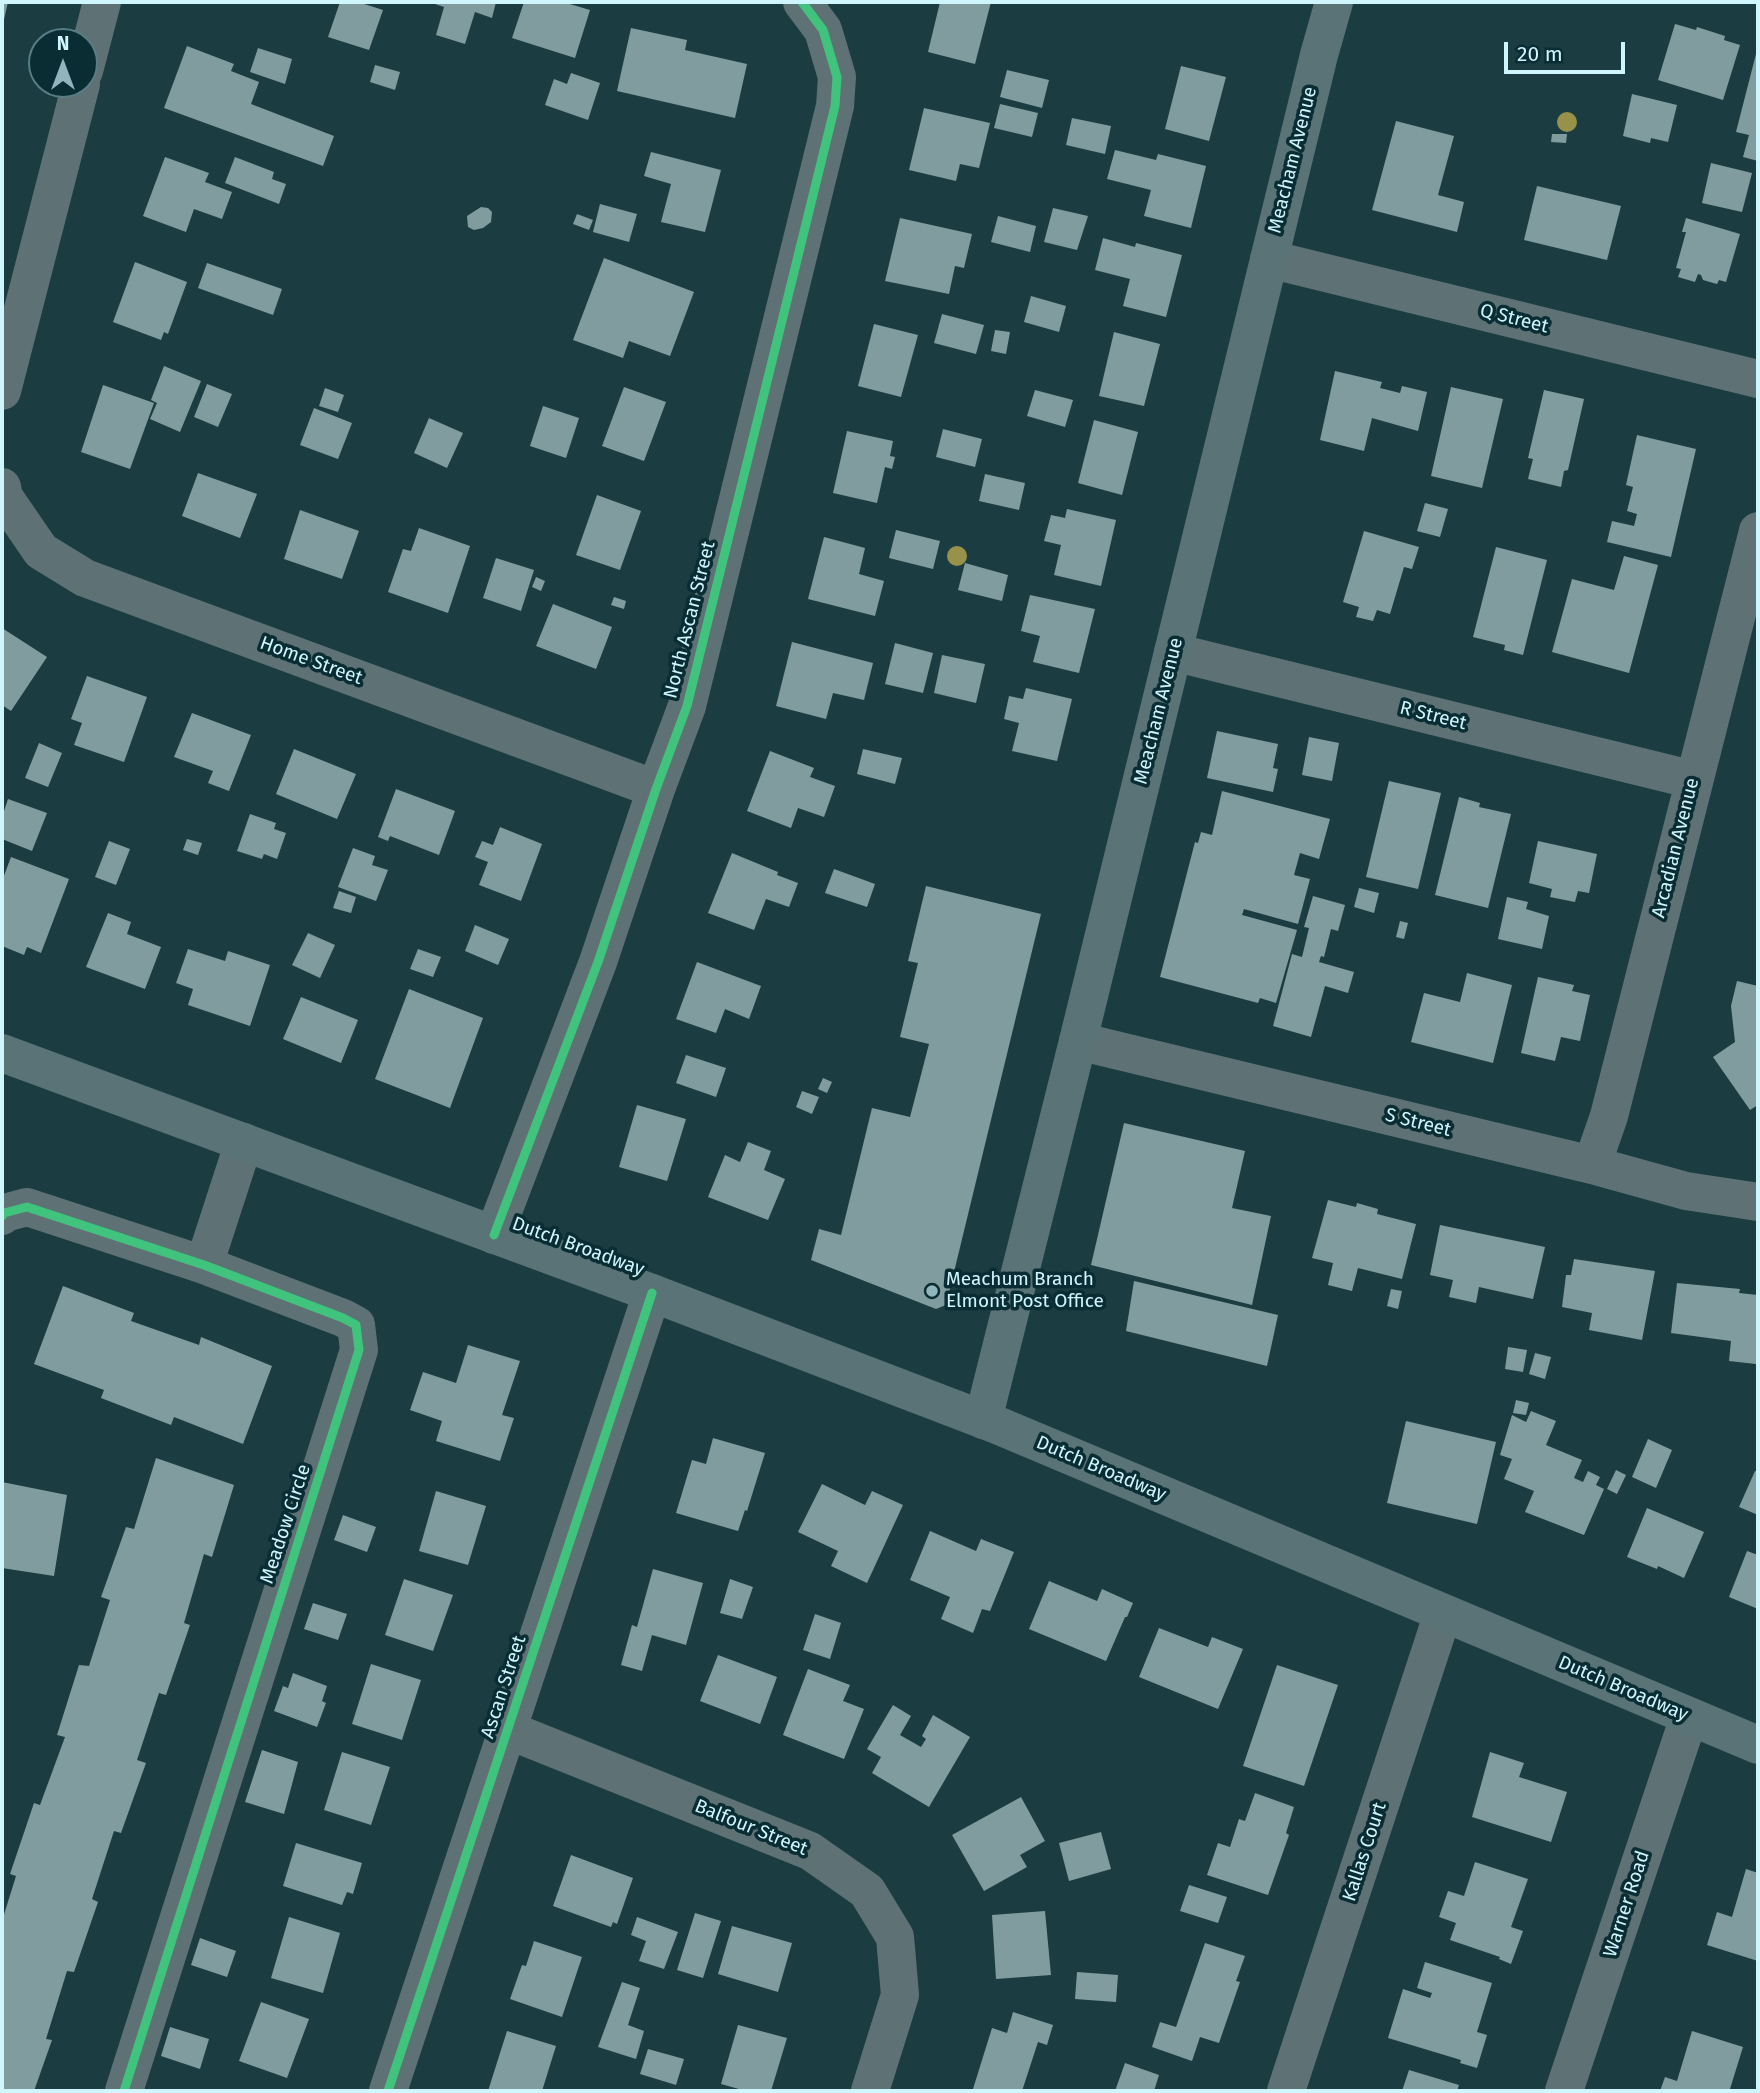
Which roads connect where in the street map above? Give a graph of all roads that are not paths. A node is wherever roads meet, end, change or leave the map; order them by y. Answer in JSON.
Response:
{"nodes":[{"id":1,"x":102,"y":2,"type":"edge"},
{"id":2,"x":802,"y":2,"type":"edge"},
{"id":3,"x":1334,"y":2,"type":"edge"},
{"id":4,"x":95,"y":28,"type":"edge"},
{"id":5,"x":76,"y":98,"type":"edge"},
{"id":6,"x":1269,"y":259,"type":"junction"},
{"id":7,"x":1758,"y":379,"type":"edge"},
{"id":8,"x":2,"y":391,"type":"edge"},
{"id":9,"x":2,"y":488,"type":"edge"},
{"id":10,"x":1758,"y":531,"type":"edge"},
{"id":11,"x":1173,"y":652,"type":"junction"},
{"id":12,"x":1694,"y":780,"type":"junction"},
{"id":13,"x":656,"y":789,"type":"junction"},
{"id":14,"x":1078,"y":1041,"type":"junction"},
{"id":15,"x":2,"y":1054,"type":"edge"},
{"id":16,"x":244,"y":1142,"type":"junction"},
{"id":17,"x":1592,"y":1165,"type":"junction"},
{"id":18,"x":1758,"y":1202,"type":"edge"},
{"id":19,"x":2,"y":1216,"type":"edge"},
{"id":20,"x":494,"y":1235,"type":"junction"},
{"id":21,"x":204,"y":1265,"type":"junction"},
{"id":22,"x":652,"y":1293,"type":"junction"},
{"id":23,"x":983,"y":1420,"type":"junction"},
{"id":24,"x":1443,"y":1613,"type":"junction"},
{"id":25,"x":1689,"y":1717,"type":"junction"},
{"id":26,"x":508,"y":1730,"type":"junction"},
{"id":27,"x":1758,"y":1745,"type":"edge"},
{"id":28,"x":124,"y":2091,"type":"edge"},
{"id":29,"x":388,"y":2091,"type":"edge"},
{"id":30,"x":870,"y":2091,"type":"edge"},
{"id":31,"x":1286,"y":2091,"type":"edge"},
{"id":32,"x":1564,"y":2091,"type":"edge"}],
"edges":[{"from":1,"to":4,"type":"street"},
{"from":2,"to":13,"type":"street","name":"North Ascan Street"},
{"from":3,"to":6,"type":"main road","name":"Meacham Avenue"},
{"from":5,"to":8,"type":"street"},
{"from":6,"to":7,"type":"street","name":"Q Street"},
{"from":6,"to":11,"type":"main road","name":"Meacham Avenue"},
{"from":9,"to":13,"type":"street","name":"Home Street"},
{"from":10,"to":12,"type":"street","name":"Arcadian Avenue"},
{"from":11,"to":12,"type":"street","name":"R Street"},
{"from":11,"to":14,"type":"main road","name":"Meacham Avenue"},
{"from":12,"to":17,"type":"street","name":"Arcadian Avenue"},
{"from":13,"to":20,"type":"street","name":"North Ascan Street"},
{"from":14,"to":17,"type":"street","name":"S Street"},
{"from":14,"to":23,"type":"main road","name":"Meacham Avenue"},
{"from":15,"to":16,"type":"main road","name":"Dutch Broadway"},
{"from":16,"to":20,"type":"main road","name":"Dutch Broadway"},
{"from":16,"to":21,"type":"street"},
{"from":17,"to":18,"type":"street","name":"S Street"},
{"from":19,"to":21,"type":"street","name":"Meadow Circle"},
{"from":20,"to":22,"type":"main road","name":"Dutch Broadway"},
{"from":21,"to":28,"type":"street","name":"Meadow Circle"},
{"from":22,"to":23,"type":"main road","name":"Dutch Broadway"},
{"from":22,"to":26,"type":"street","name":"Ascan Street"},
{"from":23,"to":24,"type":"main road","name":"Dutch Broadway"},
{"from":24,"to":25,"type":"main road","name":"Dutch Broadway"},
{"from":24,"to":31,"type":"street","name":"Kallas Court"},
{"from":25,"to":27,"type":"main road","name":"Dutch Broadway"},
{"from":25,"to":32,"type":"street","name":"Warner Road"},
{"from":26,"to":29,"type":"street","name":"Ascan Street"},
{"from":26,"to":30,"type":"street","name":"Balfour Street"}]}
